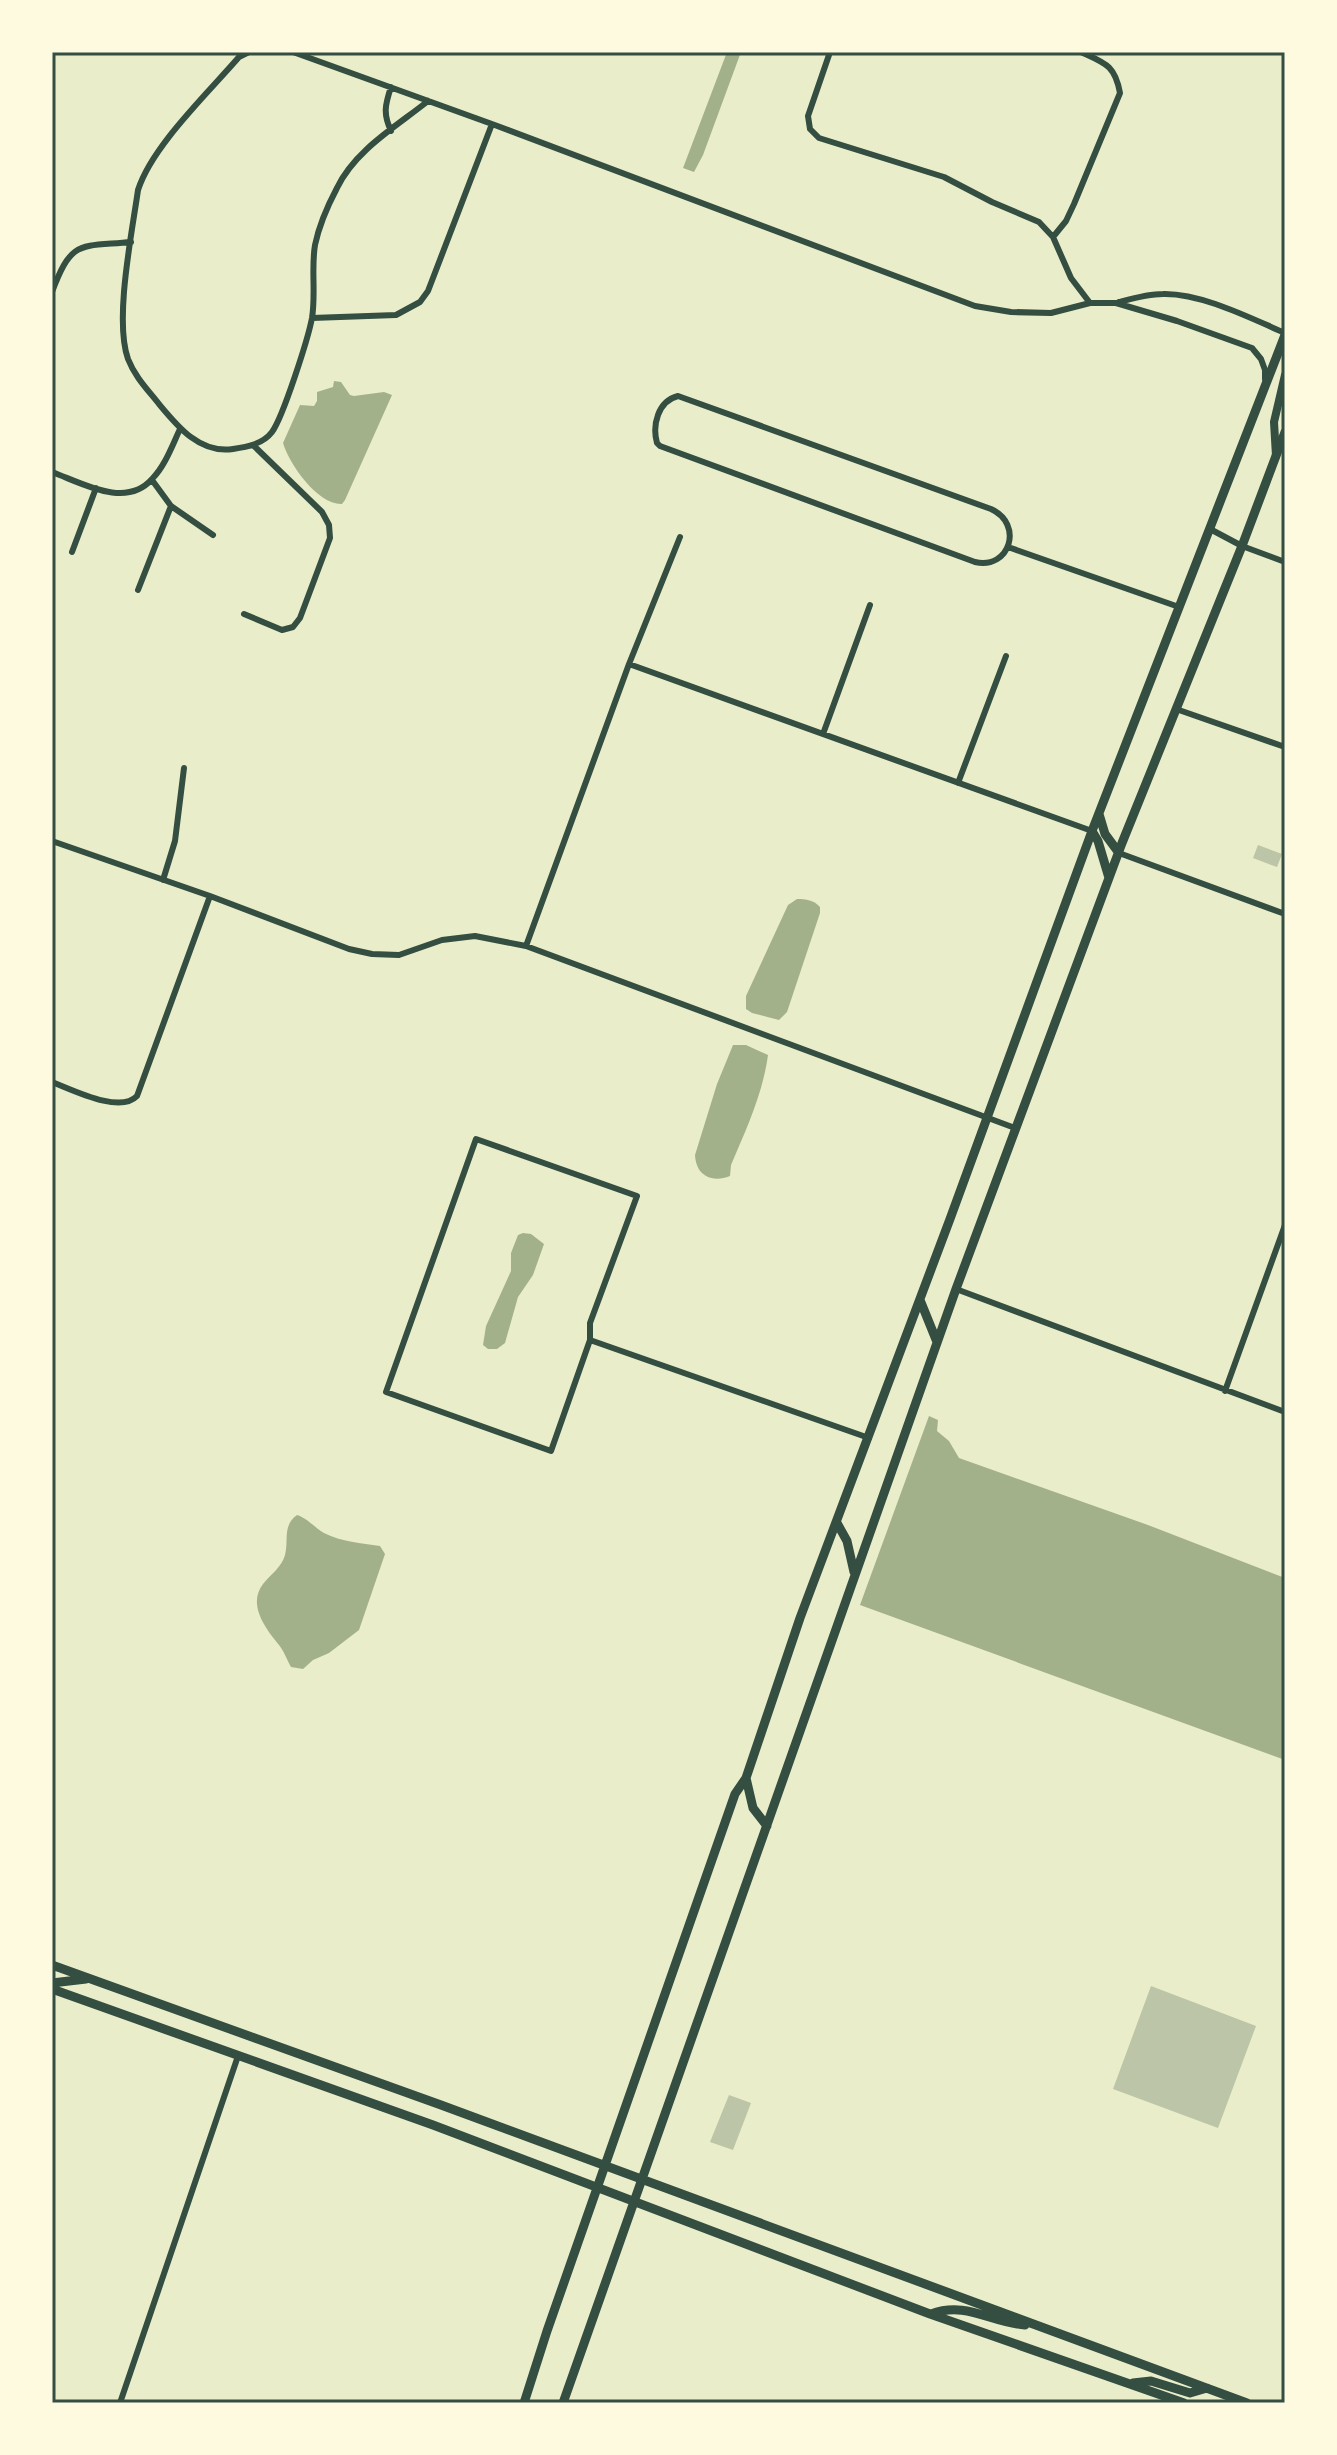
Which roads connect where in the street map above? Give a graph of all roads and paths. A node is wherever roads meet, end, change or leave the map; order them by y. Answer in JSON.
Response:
{"nodes":[{"id":1,"x":249,"y":52,"type":"edge"},
{"id":2,"x":293,"y":52,"type":"edge"},
{"id":3,"x":830,"y":52,"type":"edge"},
{"id":4,"x":1081,"y":52,"type":"edge"},
{"id":5,"x":391,"y":87,"type":"junction"},
{"id":6,"x":428,"y":101,"type":"junction"},
{"id":7,"x":492,"y":124,"type":"junction"},
{"id":8,"x":391,"y":131,"type":"junction"},
{"id":9,"x":1053,"y":237,"type":"junction"},
{"id":10,"x":131,"y":242,"type":"junction"},
{"id":11,"x":52,"y":292,"type":"edge"},
{"id":12,"x":1090,"y":303,"type":"junction"},
{"id":13,"x":1116,"y":303,"type":"junction"},
{"id":14,"x":312,"y":318,"type":"junction"},
{"id":15,"x":1285,"y":334,"type":"edge"},
{"id":16,"x":1285,"y":375,"type":"edge"},
{"id":17,"x":1265,"y":387,"type":"junction"},
{"id":18,"x":180,"y":429,"type":"junction"},
{"id":19,"x":1285,"y":432,"type":"edge"},
{"id":20,"x":253,"y":445,"type":"junction"},
{"id":21,"x":1276,"y":457,"type":"junction"},
{"id":22,"x":52,"y":472,"type":"edge"},
{"id":23,"x":152,"y":480,"type":"junction"},
{"id":24,"x":96,"y":488,"type":"junction"},
{"id":25,"x":171,"y":506,"type":"junction"},
{"id":26,"x":1210,"y":529,"type":"junction"},
{"id":27,"x":213,"y":535,"type":"dead end"},
{"id":28,"x":680,"y":537,"type":"dead end"},
{"id":29,"x":1242,"y":546,"type":"junction"},
{"id":30,"x":1008,"y":547,"type":"junction"},
{"id":31,"x":72,"y":552,"type":"dead end"},
{"id":32,"x":1285,"y":562,"type":"edge"},
{"id":33,"x":138,"y":590,"type":"dead end"},
{"id":34,"x":870,"y":605,"type":"dead end"},
{"id":35,"x":1179,"y":607,"type":"junction"},
{"id":36,"x":244,"y":614,"type":"dead end"},
{"id":37,"x":1006,"y":656,"type":"dead end"},
{"id":38,"x":629,"y":664,"type":"junction"},
{"id":39,"x":1176,"y":709,"type":"junction"},
{"id":40,"x":823,"y":734,"type":"junction"},
{"id":41,"x":1285,"y":747,"type":"edge"},
{"id":42,"x":184,"y":768,"type":"dead end"},
{"id":43,"x":958,"y":783,"type":"junction"},
{"id":44,"x":1099,"y":814,"type":"junction"},
{"id":45,"x":1092,"y":831,"type":"junction"},
{"id":46,"x":52,"y":841,"type":"edge"},
{"id":47,"x":1119,"y":853,"type":"junction"},
{"id":48,"x":1109,"y":878,"type":"junction"},
{"id":49,"x":163,"y":880,"type":"junction"},
{"id":50,"x":210,"y":896,"type":"junction"},
{"id":51,"x":1285,"y":914,"type":"edge"},
{"id":52,"x":526,"y":946,"type":"junction"},
{"id":53,"x":52,"y":1082,"type":"edge"},
{"id":54,"x":986,"y":1118,"type":"junction"},
{"id":55,"x":1015,"y":1128,"type":"junction"},
{"id":56,"x":1285,"y":1225,"type":"edge"},
{"id":57,"x":956,"y":1289,"type":"junction"},
{"id":58,"x":920,"y":1300,"type":"junction"},
{"id":59,"x":590,"y":1340,"type":"junction"},
{"id":60,"x":937,"y":1342,"type":"junction"},
{"id":61,"x":1225,"y":1391,"type":"junction"},
{"id":62,"x":1285,"y":1412,"type":"edge"},
{"id":63,"x":869,"y":1438,"type":"junction"},
{"id":64,"x":837,"y":1523,"type":"junction"},
{"id":65,"x":855,"y":1576,"type":"junction"},
{"id":66,"x":746,"y":1778,"type":"junction"},
{"id":67,"x":767,"y":1826,"type":"junction"},
{"id":68,"x":52,"y":1966,"type":"edge"},
{"id":69,"x":89,"y":1979,"type":"junction"},
{"id":70,"x":52,"y":1986,"type":"edge"},
{"id":71,"x":238,"y":2056,"type":"junction"},
{"id":72,"x":604,"y":2167,"type":"junction"},
{"id":73,"x":641,"y":2181,"type":"junction"},
{"id":74,"x":597,"y":2187,"type":"junction"},
{"id":75,"x":635,"y":2200,"type":"junction"},
{"id":76,"x":930,"y":2314,"type":"junction"},
{"id":77,"x":1036,"y":2326,"type":"junction"},
{"id":78,"x":1129,"y":2384,"type":"junction"},
{"id":79,"x":1207,"y":2388,"type":"junction"},
{"id":80,"x":120,"y":2403,"type":"edge"},
{"id":81,"x":524,"y":2403,"type":"edge"},
{"id":82,"x":563,"y":2403,"type":"edge"},
{"id":83,"x":1184,"y":2403,"type":"edge"},
{"id":84,"x":1247,"y":2403,"type":"edge"}],
"edges":[{"from":1,"to":10,"type":"street"},
{"from":2,"to":5,"type":"street"},
{"from":3,"to":9,"type":"street"},
{"from":4,"to":9,"type":"street"},
{"from":5,"to":6,"type":"street"},
{"from":5,"to":8,"type":"street"},
{"from":6,"to":7,"type":"street"},
{"from":6,"to":8,"type":"street"},
{"from":7,"to":12,"type":"street"},
{"from":7,"to":14,"type":"street"},
{"from":8,"to":14,"type":"street"},
{"from":9,"to":12,"type":"street"},
{"from":10,"to":11,"type":"street"},
{"from":10,"to":18,"type":"street"},
{"from":12,"to":13,"type":"street"},
{"from":13,"to":15,"type":"street"},
{"from":13,"to":17,"type":"street"},
{"from":14,"to":20,"type":"street"},
{"from":15,"to":17,"type":"main road"},
{"from":16,"to":21,"type":"street"},
{"from":17,"to":26,"type":"main road"},
{"from":18,"to":20,"type":"street"},
{"from":18,"to":23,"type":"street"},
{"from":19,"to":21,"type":"main road"},
{"from":20,"to":36,"type":"street"},
{"from":21,"to":29,"type":"main road"},
{"from":22,"to":24,"type":"street"},
{"from":23,"to":24,"type":"street"},
{"from":23,"to":25,"type":"street"},
{"from":24,"to":31,"type":"street"},
{"from":25,"to":27,"type":"street"},
{"from":25,"to":33,"type":"street"},
{"from":26,"to":29,"type":"street"},
{"from":26,"to":35,"type":"main road"},
{"from":28,"to":38,"type":"street"},
{"from":29,"to":32,"type":"street"},
{"from":29,"to":39,"type":"main road"},
{"from":30,"to":30,"type":"street"},
{"from":30,"to":35,"type":"street"},
{"from":34,"to":40,"type":"street"},
{"from":35,"to":44,"type":"main road"},
{"from":37,"to":43,"type":"street"},
{"from":38,"to":40,"type":"street"},
{"from":38,"to":52,"type":"street"},
{"from":39,"to":41,"type":"street"},
{"from":39,"to":47,"type":"main road"},
{"from":40,"to":43,"type":"street"},
{"from":42,"to":49,"type":"street"},
{"from":43,"to":45,"type":"street"},
{"from":44,"to":45,"type":"main road"},
{"from":44,"to":47,"type":"main road"},
{"from":45,"to":48,"type":"main road"},
{"from":45,"to":54,"type":"main road"},
{"from":46,"to":49,"type":"street"},
{"from":47,"to":48,"type":"main road"},
{"from":47,"to":51,"type":"street"},
{"from":48,"to":55,"type":"main road"},
{"from":49,"to":50,"type":"street"},
{"from":50,"to":52,"type":"street"},
{"from":50,"to":53,"type":"street"},
{"from":52,"to":54,"type":"street"},
{"from":54,"to":55,"type":"street"},
{"from":54,"to":58,"type":"main road"},
{"from":55,"to":57,"type":"main road"},
{"from":56,"to":61,"type":"street"},
{"from":57,"to":60,"type":"main road"},
{"from":57,"to":61,"type":"street"},
{"from":58,"to":60,"type":"main road"},
{"from":58,"to":63,"type":"main road"},
{"from":59,"to":59,"type":"street"},
{"from":59,"to":63,"type":"street"},
{"from":60,"to":65,"type":"main road"},
{"from":61,"to":62,"type":"street"},
{"from":63,"to":64,"type":"main road"},
{"from":64,"to":65,"type":"main road"},
{"from":64,"to":66,"type":"main road"},
{"from":65,"to":67,"type":"main road"},
{"from":66,"to":67,"type":"main road"},
{"from":66,"to":72,"type":"main road"},
{"from":67,"to":73,"type":"main road"},
{"from":68,"to":69,"type":"main road"},
{"from":69,"to":70,"type":"main road"},
{"from":69,"to":72,"type":"main road"},
{"from":70,"to":71,"type":"main road"},
{"from":71,"to":74,"type":"main road"},
{"from":71,"to":80,"type":"street"},
{"from":72,"to":73,"type":"main road"},
{"from":72,"to":74,"type":"main road"},
{"from":73,"to":75,"type":"main road"},
{"from":73,"to":77,"type":"main road"},
{"from":74,"to":75,"type":"main road"},
{"from":74,"to":81,"type":"main road"},
{"from":75,"to":76,"type":"main road"},
{"from":75,"to":82,"type":"main road"},
{"from":76,"to":77,"type":"main road"},
{"from":76,"to":78,"type":"main road"},
{"from":77,"to":79,"type":"main road"},
{"from":78,"to":79,"type":"main road"},
{"from":78,"to":83,"type":"main road"},
{"from":79,"to":84,"type":"main road"}]}
